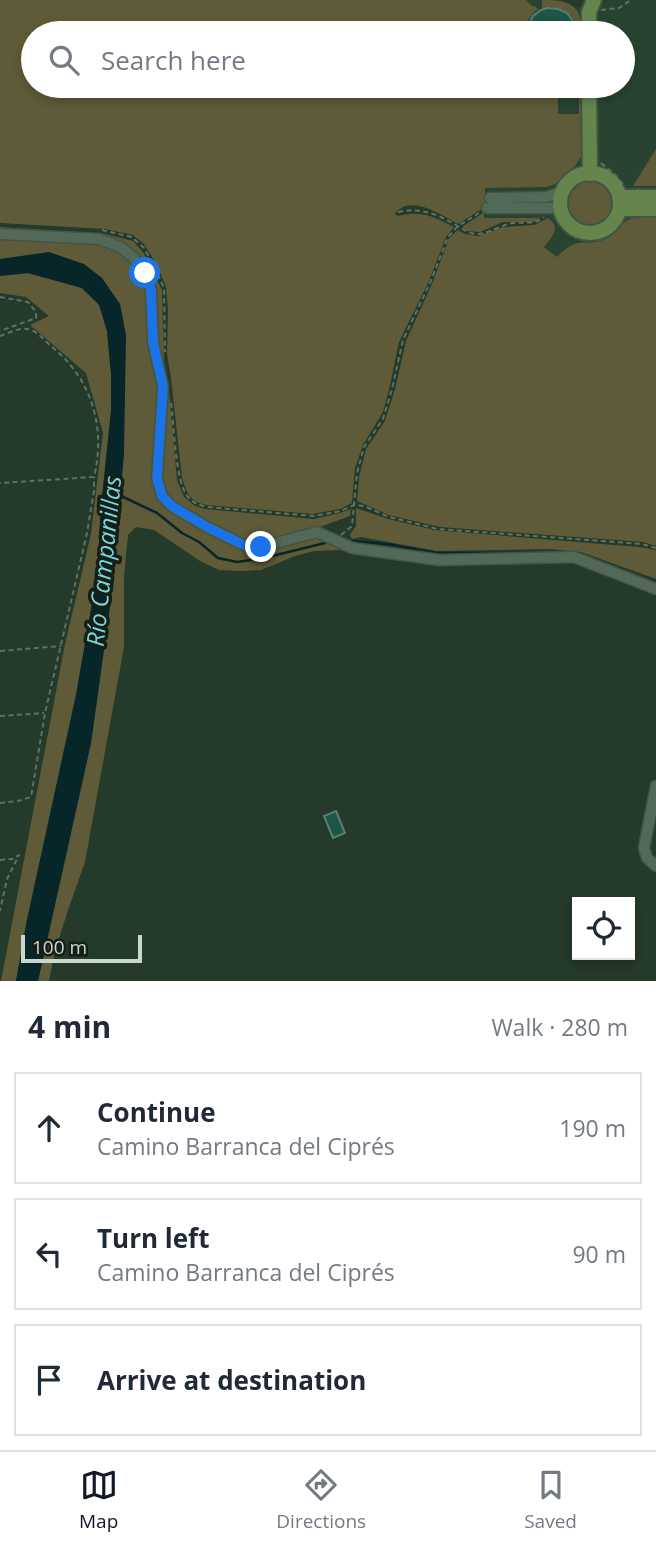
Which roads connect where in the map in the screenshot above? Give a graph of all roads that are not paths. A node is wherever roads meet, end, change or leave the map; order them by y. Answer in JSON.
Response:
{"nodes":[{"id":1,"x":589,"y":98,"type":"edge"},
{"id":2,"x":590,"y":174,"type":"junction"},
{"id":3,"x":563,"y":192,"type":"junction"},
{"id":4,"x":656,"y":197,"type":"edge"},
{"id":5,"x":622,"y":198,"type":"junction"},
{"id":6,"x":656,"y":209,"type":"edge"},
{"id":7,"x":563,"y":215,"type":"junction"},
{"id":8,"x":0,"y":234,"type":"edge"},
{"id":9,"x":656,"y":589,"type":"edge"},
{"id":10,"x":656,"y":786,"type":"edge"},
{"id":11,"x":656,"y":866,"type":"edge"}],
"edges":[{"from":1,"to":2,"type":"street"},
{"from":2,"to":3,"type":"street"},
{"from":2,"to":5,"type":"street"},
{"from":3,"to":7,"type":"street"},
{"from":3,"to":7,"type":"street"},
{"from":4,"to":5,"type":"street"},
{"from":5,"to":6,"type":"street"},
{"from":5,"to":7,"type":"street"},
{"from":8,"to":9,"type":"street"},
{"from":10,"to":11,"type":"street"}]}
